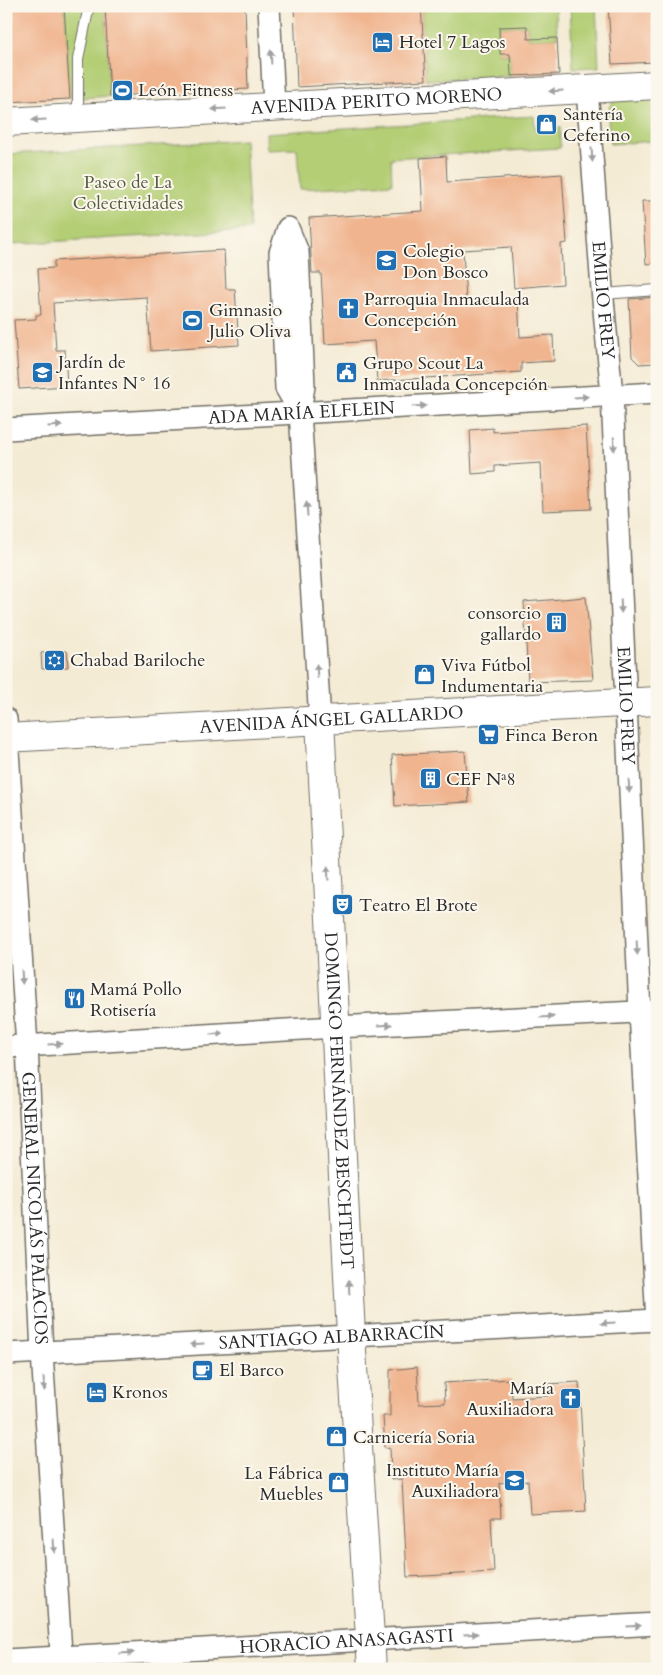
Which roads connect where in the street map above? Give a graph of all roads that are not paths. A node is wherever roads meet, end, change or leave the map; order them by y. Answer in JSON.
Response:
{"nodes":[{"id":1,"x":89,"y":6,"type":"edge"},
{"id":2,"x":269,"y":6,"type":"edge"},
{"id":3,"x":657,"y":85,"type":"edge"},
{"id":4,"x":587,"y":89,"type":"junction"},
{"id":5,"x":274,"y":106,"type":"junction"},
{"id":6,"x":78,"y":117,"type":"junction"},
{"id":7,"x":6,"y":122,"type":"edge"},
{"id":8,"x":657,"y":290,"type":"edge"},
{"id":9,"x":603,"y":294,"type":"junction"},
{"id":10,"x":657,"y":393,"type":"edge"},
{"id":11,"x":612,"y":395,"type":"junction"},
{"id":12,"x":300,"y":412,"type":"junction"},
{"id":13,"x":6,"y":429,"type":"edge"},
{"id":14,"x":657,"y":701,"type":"edge"},
{"id":15,"x":625,"y":702,"type":"junction"},
{"id":16,"x":320,"y":720,"type":"junction"},
{"id":17,"x":7,"y":731,"type":"edge"},
{"id":18,"x":648,"y":1012,"type":"edge"},
{"id":19,"x":336,"y":1027,"type":"junction"},
{"id":20,"x":16,"y":1046,"type":"edge"},
{"id":21,"x":657,"y":1321,"type":"edge"},
{"id":22,"x":351,"y":1336,"type":"junction"},
{"id":23,"x":42,"y":1352,"type":"junction"},
{"id":24,"x":6,"y":1354,"type":"edge"},
{"id":25,"x":657,"y":1624,"type":"edge"},
{"id":26,"x":370,"y":1639,"type":"junction"},
{"id":27,"x":6,"y":1660,"type":"edge"},
{"id":28,"x":62,"y":1663,"type":"edge"},
{"id":29,"x":372,"y":1669,"type":"edge"}],
"edges":[{"from":1,"to":6,"type":"lane"},
{"from":5,"to":2,"type":"street","one_way":true},
{"from":3,"to":4,"type":"main road","name":"AVENIDA PERITO MORENO"},
{"from":4,"to":5,"type":"main road","name":"AVENIDA PERITO MORENO","one_way":true},
{"from":4,"to":9,"type":"street","name":"EMILIO FREY","one_way":true},
{"from":5,"to":6,"type":"main road","name":"AVENIDA PERITO MORENO","one_way":true},
{"from":6,"to":7,"type":"main road","name":"AVENIDA PERITO MORENO","one_way":true},
{"from":8,"to":9,"type":"lane"},
{"from":9,"to":11,"type":"street","name":"EMILIO FREY"},
{"from":10,"to":11,"type":"street","name":"ADA MARÍA ELFLEIN"},
{"from":12,"to":11,"type":"street","name":"ADA MARÍA ELFLEIN","one_way":true},
{"from":11,"to":15,"type":"street","name":"EMILIO FREY","one_way":true},
{"from":12,"to":12,"type":"street","name":"DOMINGO FERNÁNDEZ BESCHTEDT"},
{"from":13,"to":12,"type":"street","name":"ADA MARÍA ELFLEIN","one_way":true},
{"from":16,"to":12,"type":"street","name":"DOMINGO FERNÁNDEZ BESCHTEDT","one_way":true},
{"from":14,"to":15,"type":"main road","name":"AVENIDA ÁNGEL GALLARDO"},
{"from":15,"to":16,"type":"main road","name":"AVENIDA ÁNGEL GALLARDO"},
{"from":15,"to":18,"type":"street","name":"EMILIO FREY","one_way":true},
{"from":16,"to":17,"type":"main road","name":"AVENIDA ÁNGEL GALLARDO"},
{"from":19,"to":16,"type":"main road","name":"DOMINGO FERNÁNDEZ BESCHTEDT","one_way":true},
{"from":17,"to":20,"type":"street","name":"GENERAL NICOLÁS PALACIOS","one_way":true},
{"from":19,"to":18,"type":"street","one_way":true},
{"from":18,"to":21,"type":"street","name":"EMILIO FREY"},
{"from":20,"to":19,"type":"street","one_way":true},
{"from":22,"to":19,"type":"main road","name":"DOMINGO FERNÁNDEZ BESCHTEDT","one_way":true},
{"from":20,"to":23,"type":"street","name":"GENERAL NICOLÁS PALACIOS"},
{"from":21,"to":22,"type":"street","name":"SANTIAGO ALBARRACÍN","one_way":true},
{"from":22,"to":23,"type":"street","name":"SANTIAGO ALBARRACÍN","one_way":true},
{"from":22,"to":26,"type":"main road","name":"DOMINGO FERNÁNDEZ BESCHTEDT"},
{"from":23,"to":24,"type":"street","name":"SANTIAGO ALBARRACÍN"},
{"from":23,"to":28,"type":"street","name":"GENERAL NICOLÁS PALACIOS","one_way":true},
{"from":26,"to":25,"type":"street","name":"HORACIO ANASAGASTI","one_way":true},
{"from":28,"to":26,"type":"street","name":"HORACIO ANASAGASTI","one_way":true},
{"from":26,"to":29,"type":"main road","name":"DOMINGO FERNÁNDEZ BESCHTEDT"},
{"from":27,"to":28,"type":"street","name":"HORACIO ANASAGASTI"}]}
